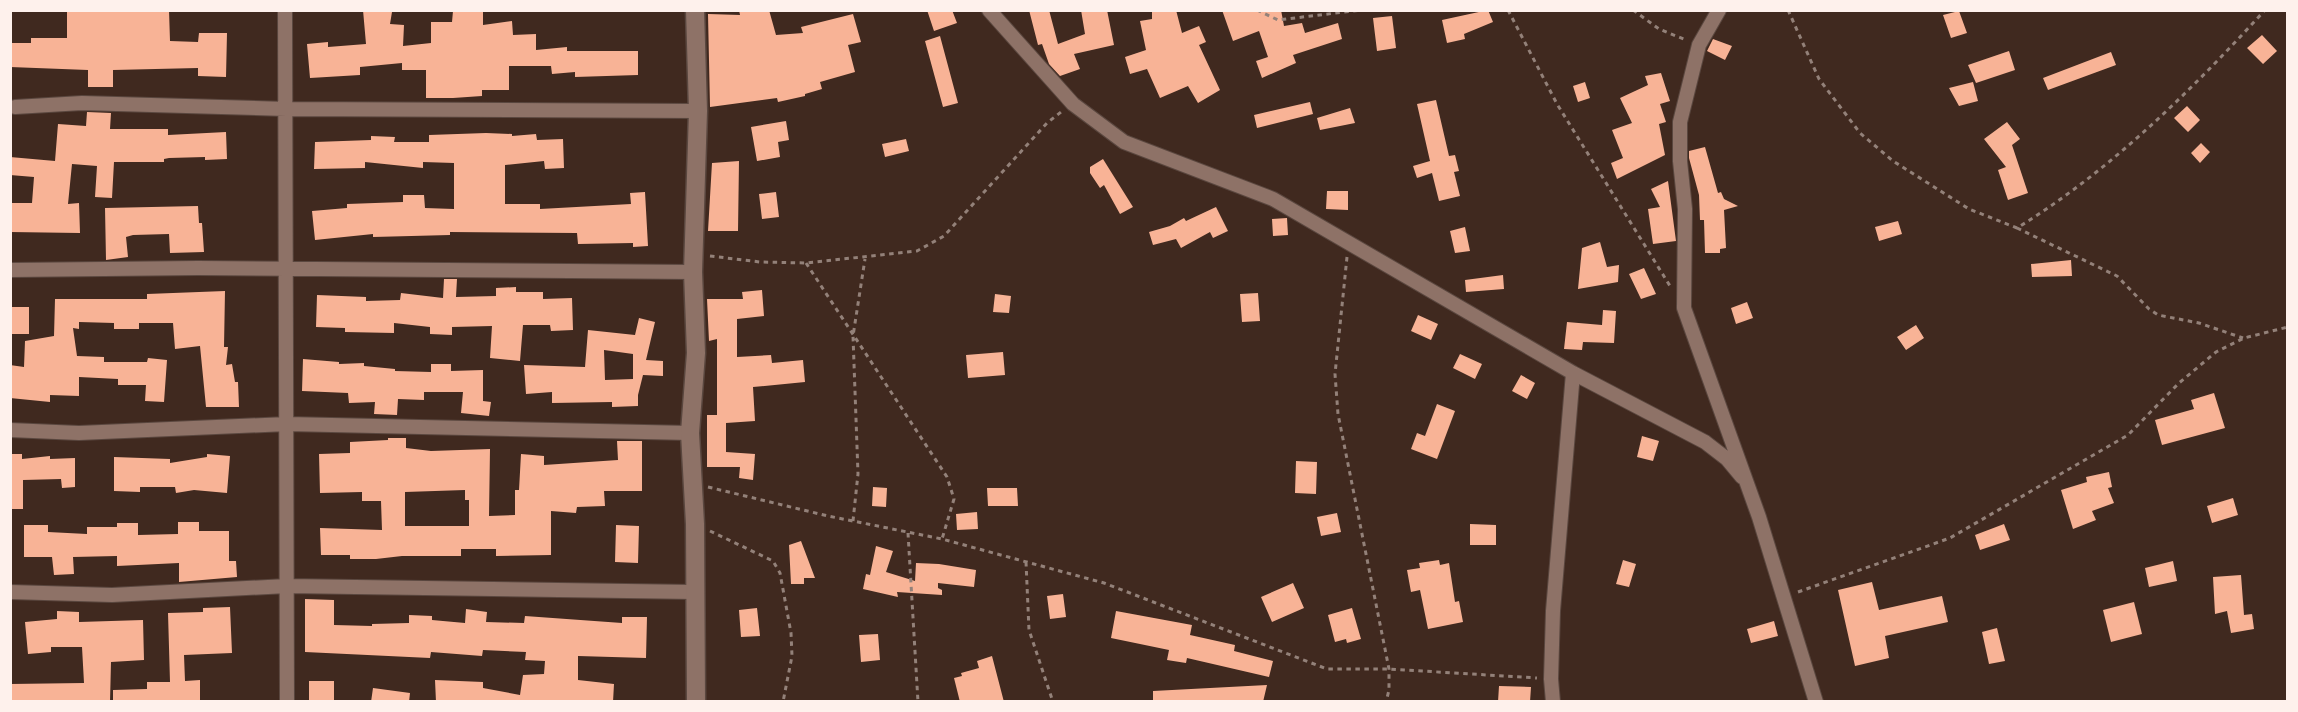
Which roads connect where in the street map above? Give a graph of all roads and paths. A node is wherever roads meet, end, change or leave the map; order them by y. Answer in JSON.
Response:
{"nodes":[{"id":1,"x":285,"y":10,"type":"edge"},
{"id":2,"x":695,"y":10,"type":"edge"},
{"id":3,"x":989,"y":10,"type":"edge"},
{"id":4,"x":1257,"y":10,"type":"edge"},
{"id":5,"x":1361,"y":10,"type":"edge"},
{"id":6,"x":1508,"y":10,"type":"edge"},
{"id":7,"x":1633,"y":10,"type":"edge"},
{"id":8,"x":1719,"y":10,"type":"edge"},
{"id":9,"x":1788,"y":10,"type":"edge"},
{"id":10,"x":2265,"y":10,"type":"edge"},
{"id":11,"x":1699,"y":45,"type":"junction"},
{"id":12,"x":1073,"y":104,"type":"junction"},
{"id":13,"x":15,"y":107,"type":"dead end"},
{"id":14,"x":286,"y":109,"type":"junction"},
{"id":15,"x":698,"y":111,"type":"junction"},
{"id":16,"x":2017,"y":228,"type":"junction"},
{"id":17,"x":1348,"y":242,"type":"junction"},
{"id":18,"x":694,"y":254,"type":"junction"},
{"id":19,"x":865,"y":258,"type":"junction"},
{"id":20,"x":806,"y":263,"type":"junction"},
{"id":21,"x":286,"y":269,"type":"junction"},
{"id":22,"x":10,"y":270,"type":"edge"},
{"id":23,"x":693,"y":272,"type":"junction"},
{"id":24,"x":1684,"y":308,"type":"junction"},
{"id":25,"x":2288,"y":327,"type":"edge"},
{"id":26,"x":853,"y":336,"type":"junction"},
{"id":27,"x":2244,"y":338,"type":"junction"},
{"id":28,"x":1574,"y":373,"type":"junction"},
{"id":29,"x":287,"y":424,"type":"junction"},
{"id":30,"x":10,"y":430,"type":"edge"},
{"id":31,"x":690,"y":433,"type":"junction"},
{"id":32,"x":1742,"y":477,"type":"junction"},
{"id":33,"x":692,"y":483,"type":"junction"},
{"id":34,"x":853,"y":521,"type":"junction"},
{"id":35,"x":695,"y":524,"type":"junction"},
{"id":36,"x":908,"y":532,"type":"junction"},
{"id":37,"x":942,"y":539,"type":"junction"},
{"id":38,"x":1026,"y":562,"type":"junction"},
{"id":39,"x":287,"y":586,"type":"junction"},
{"id":40,"x":10,"y":592,"type":"edge"},
{"id":41,"x":694,"y":592,"type":"junction"},
{"id":42,"x":1785,"y":597,"type":"junction"},
{"id":43,"x":1389,"y":669,"type":"junction"},
{"id":44,"x":1551,"y":679,"type":"junction"},
{"id":45,"x":287,"y":702,"type":"edge"},
{"id":46,"x":696,"y":702,"type":"edge"},
{"id":47,"x":783,"y":702,"type":"edge"},
{"id":48,"x":918,"y":702,"type":"edge"},
{"id":49,"x":1053,"y":702,"type":"edge"},
{"id":50,"x":1386,"y":702,"type":"edge"},
{"id":51,"x":1553,"y":702,"type":"edge"},
{"id":52,"x":1816,"y":702,"type":"edge"}],
"edges":[{"from":1,"to":14,"type":"street"},
{"from":2,"to":15,"type":"street"},
{"from":3,"to":12,"type":"street"},
{"from":4,"to":5,"type":"path"},
{"from":6,"to":24,"type":"path"},
{"from":7,"to":11,"type":"path"},
{"from":8,"to":11,"type":"street"},
{"from":9,"to":16,"type":"path"},
{"from":10,"to":16,"type":"path"},
{"from":11,"to":24,"type":"street"},
{"from":12,"to":17,"type":"street"},
{"from":12,"to":19,"type":"path"},
{"from":13,"to":14,"type":"street"},
{"from":14,"to":15,"type":"street"},
{"from":14,"to":21,"type":"street"},
{"from":15,"to":18,"type":"street"},
{"from":16,"to":27,"type":"path"},
{"from":17,"to":28,"type":"street"},
{"from":17,"to":43,"type":"path"},
{"from":18,"to":20,"type":"path"},
{"from":18,"to":23,"type":"street"},
{"from":19,"to":20,"type":"path"},
{"from":19,"to":26,"type":"path"},
{"from":20,"to":26,"type":"path"},
{"from":21,"to":22,"type":"street"},
{"from":21,"to":23,"type":"street"},
{"from":21,"to":29,"type":"street"},
{"from":23,"to":31,"type":"street"},
{"from":24,"to":32,"type":"street"},
{"from":25,"to":27,"type":"path"},
{"from":26,"to":34,"type":"path"},
{"from":26,"to":37,"type":"path"},
{"from":27,"to":42,"type":"path"},
{"from":28,"to":32,"type":"street"},
{"from":28,"to":44,"type":"street"},
{"from":29,"to":30,"type":"street"},
{"from":29,"to":31,"type":"street"},
{"from":29,"to":39,"type":"street"},
{"from":31,"to":33,"type":"street"},
{"from":32,"to":42,"type":"street"},
{"from":33,"to":34,"type":"path"},
{"from":33,"to":35,"type":"street"},
{"from":34,"to":36,"type":"path"},
{"from":35,"to":41,"type":"street"},
{"from":35,"to":47,"type":"path"},
{"from":36,"to":37,"type":"path"},
{"from":36,"to":48,"type":"path"},
{"from":37,"to":38,"type":"path"},
{"from":38,"to":43,"type":"path"},
{"from":38,"to":49,"type":"path"},
{"from":39,"to":40,"type":"street"},
{"from":39,"to":41,"type":"street"},
{"from":39,"to":45,"type":"street"},
{"from":41,"to":46,"type":"street"},
{"from":42,"to":52,"type":"street"},
{"from":43,"to":44,"type":"path"},
{"from":43,"to":50,"type":"path"},
{"from":44,"to":51,"type":"street"}]}
